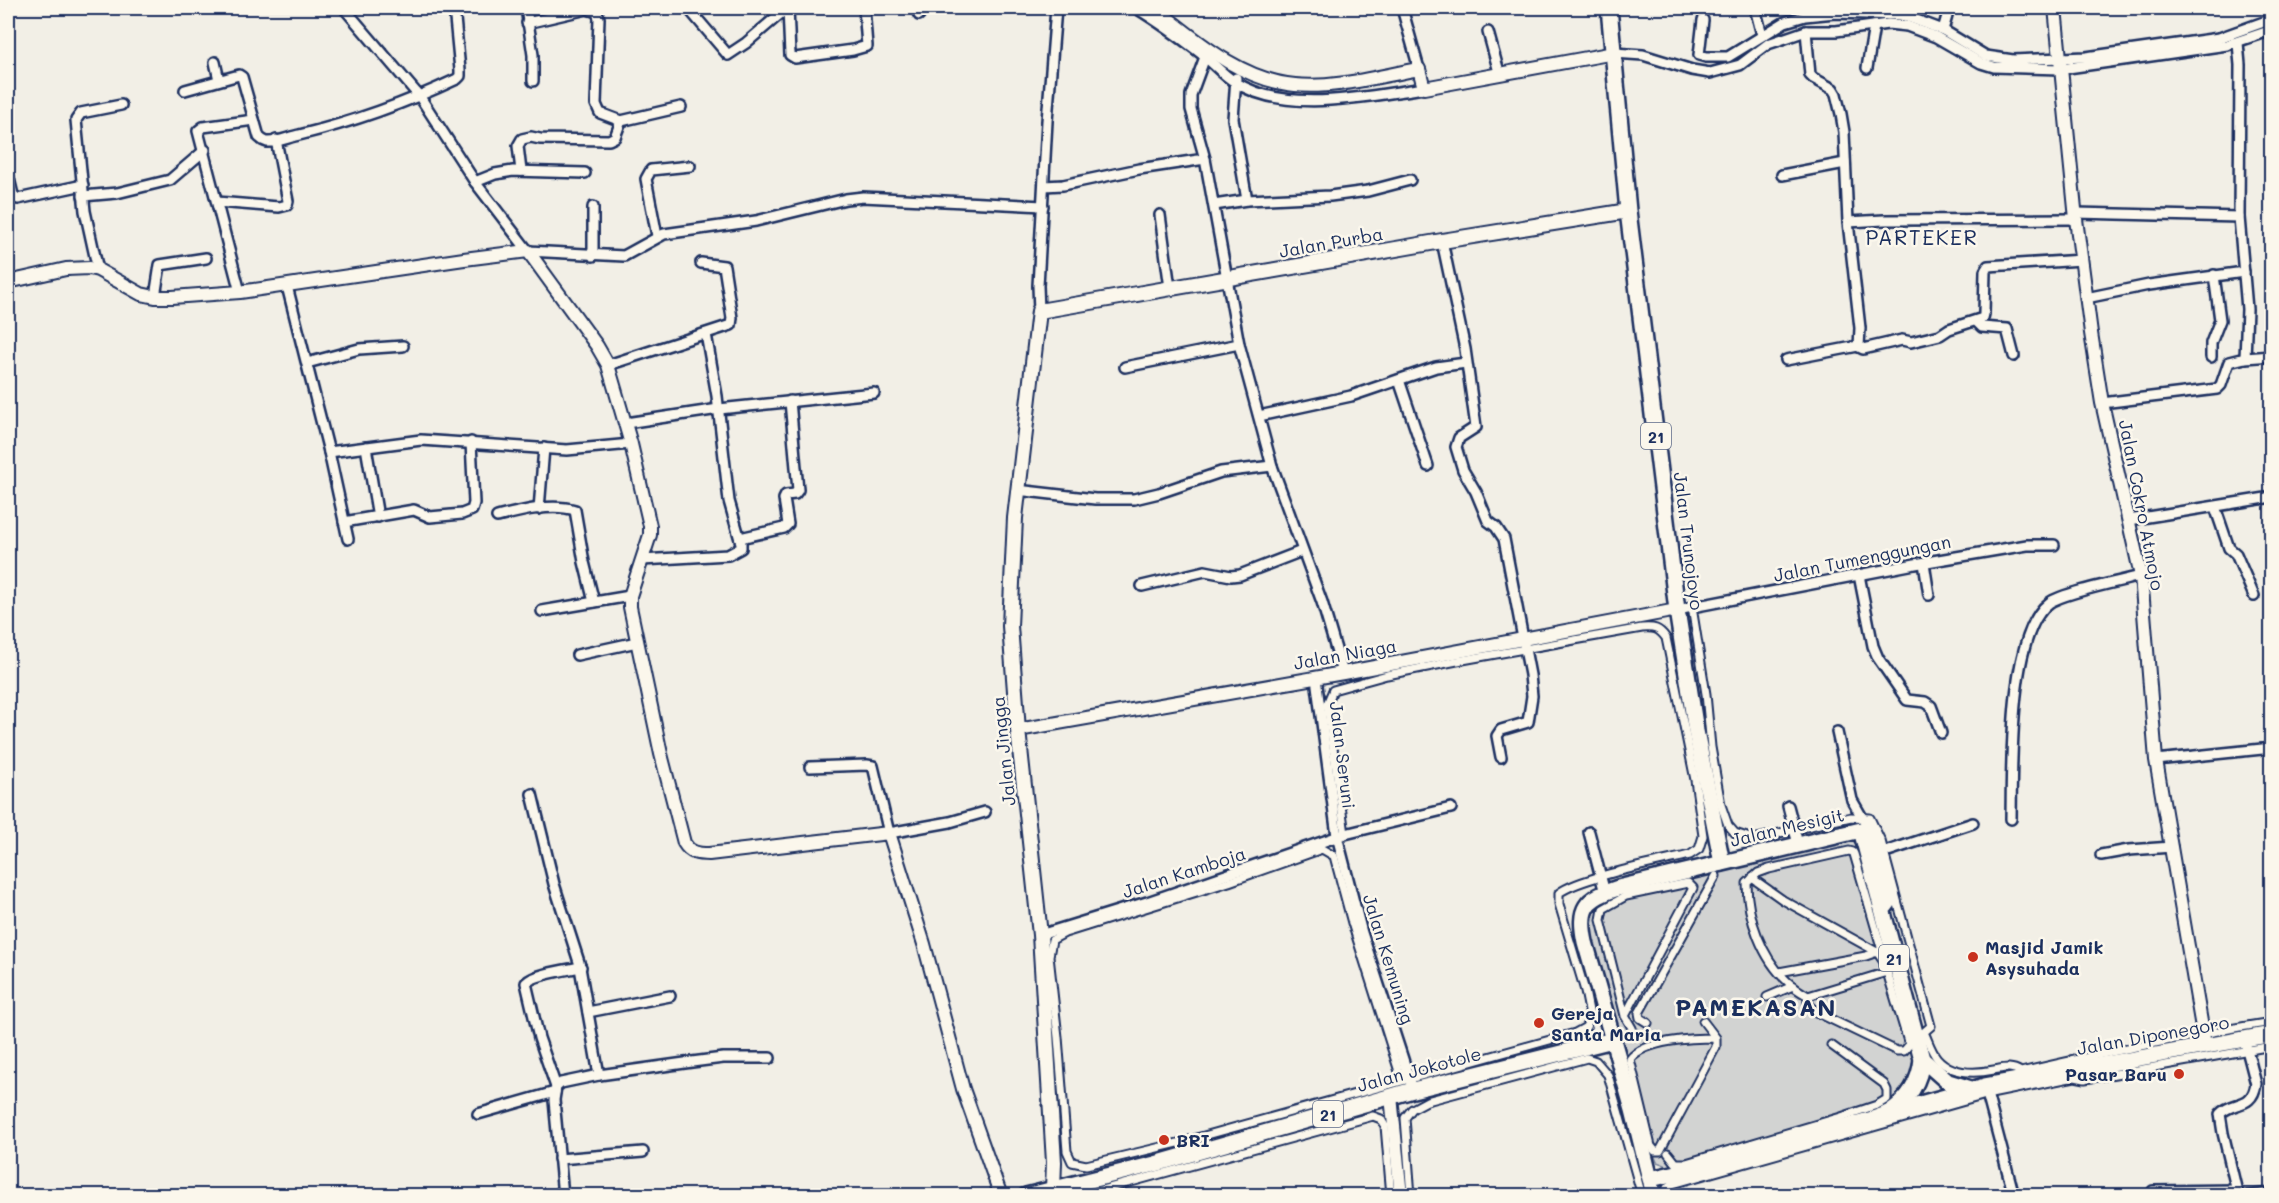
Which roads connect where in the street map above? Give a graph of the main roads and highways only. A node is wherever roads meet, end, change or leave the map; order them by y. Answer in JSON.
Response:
{"nodes":[{"id":1,"x":1609,"y":8,"type":"edge"},
{"id":2,"x":1629,"y":211,"type":"junction"},
{"id":3,"x":1039,"y":311,"type":"joint"},
{"id":4,"x":1719,"y":869,"type":"junction"},
{"id":5,"x":2271,"y":1034,"type":"edge"},
{"id":6,"x":1613,"y":1040,"type":"junction"},
{"id":7,"x":1922,"y":1059,"type":"junction"},
{"id":8,"x":1981,"y":1090,"type":"junction"},
{"id":9,"x":1888,"y":1113,"type":"junction"},
{"id":10,"x":1650,"y":1179,"type":"junction"},
{"id":11,"x":1050,"y":1192,"type":"edge"},
{"id":12,"x":1026,"y":1196,"type":"edge"},
{"id":13,"x":1653,"y":1196,"type":"edge"}],
"edges":[{"from":1,"to":2,"type":"main road","name":"Jalan Trunojoyo","number":"21"},
{"from":2,"to":3,"type":"main road","name":"Jalan Purba"},
{"from":2,"to":4,"type":"main road","name":"Jalan Trunojoyo","number":"21"},
{"from":3,"to":11,"type":"main road","name":"Jalan Jingga"},
{"from":4,"to":6,"type":"main road","name":"Jalan Mesigit"},
{"from":4,"to":7,"type":"main road","name":"Jalan Mesigit","number":"21"},
{"from":5,"to":8,"type":"main road","name":"Jalan Diponegoro"},
{"from":6,"to":10,"type":"main road"},
{"from":6,"to":11,"type":"main road","name":"Jalan Jokotole","number":"21"},
{"from":7,"to":8,"type":"main road"},
{"from":7,"to":9,"type":"main road","name":"Jalan Mesigit","number":"21"},
{"from":8,"to":9,"type":"main road","name":"Jalan Diponegoro"},
{"from":9,"to":10,"type":"main road","name":"Jalan Diponegoro"},
{"from":10,"to":13,"type":"main road"},
{"from":11,"to":12,"type":"main road","name":"Jalan Jokotole","number":"21"}]}
